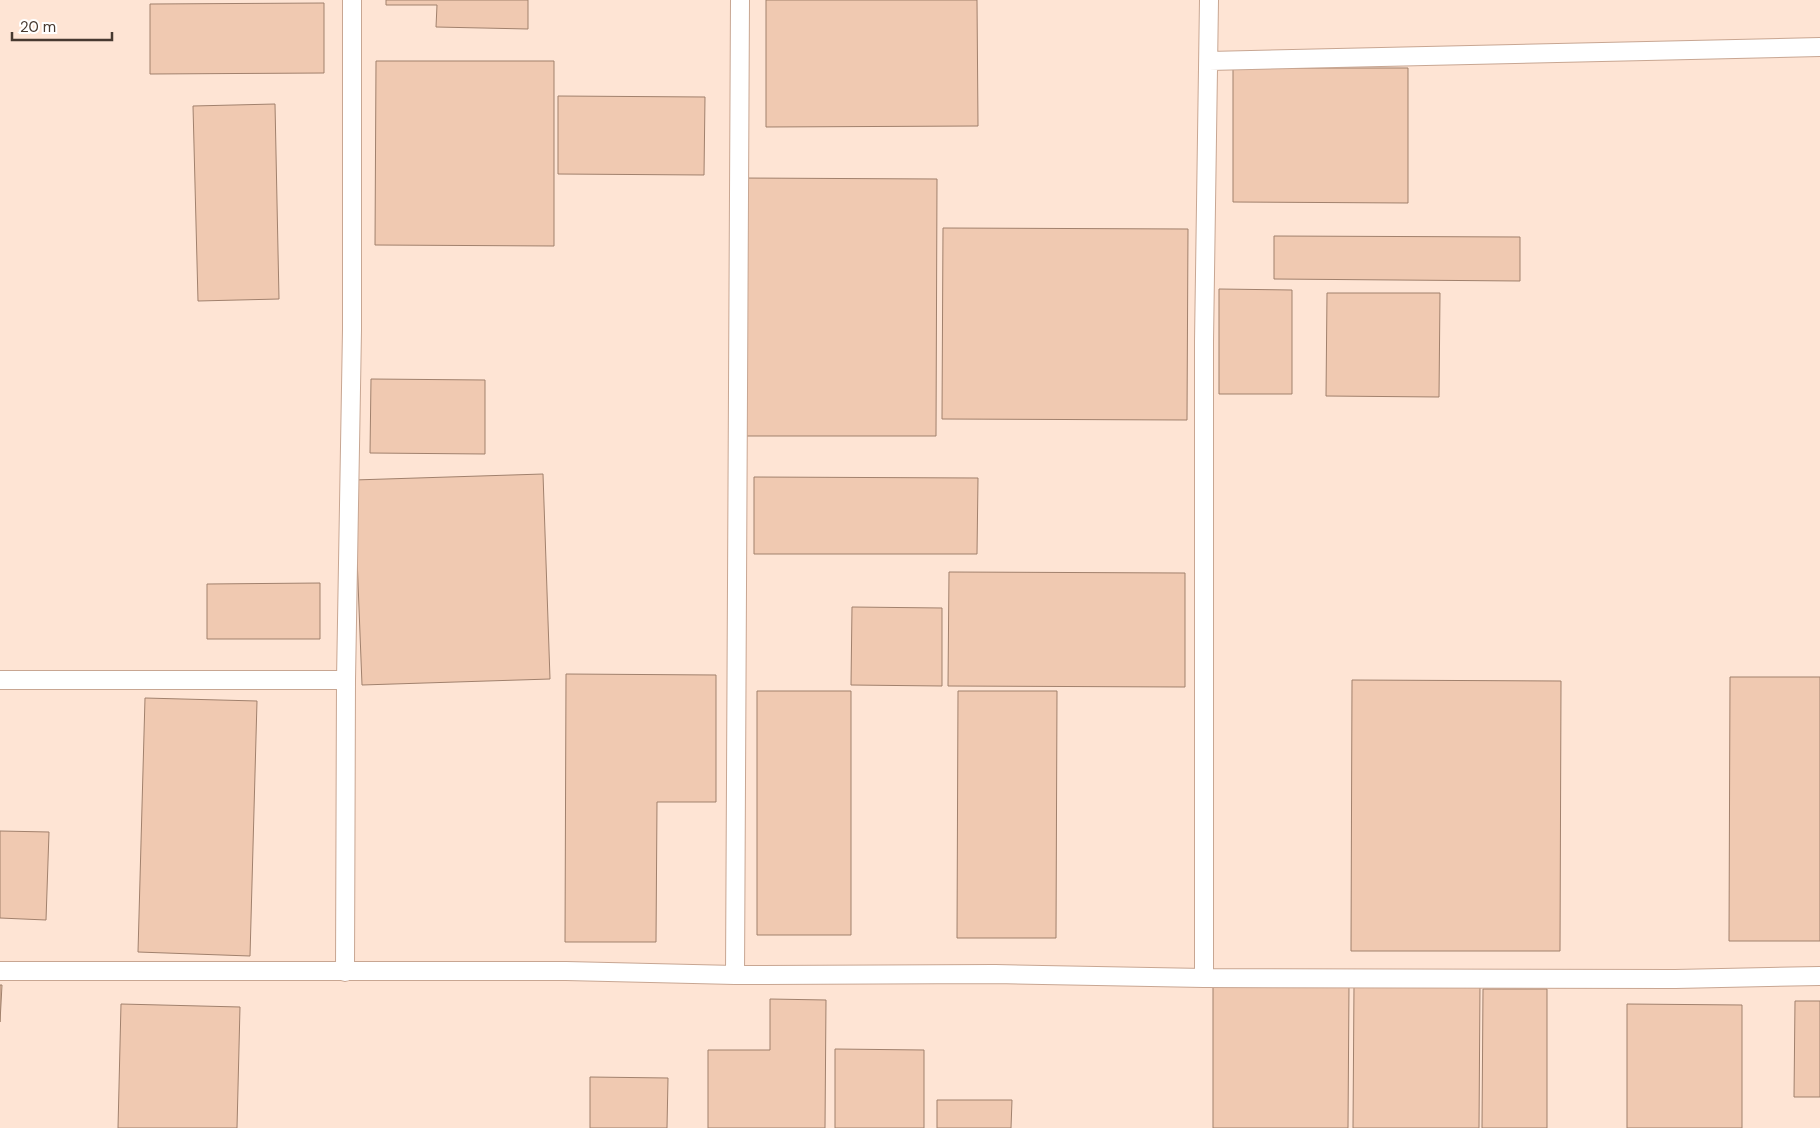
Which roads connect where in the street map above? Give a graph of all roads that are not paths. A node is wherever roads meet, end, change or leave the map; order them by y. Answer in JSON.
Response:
{"nodes":[{"id":1,"x":352,"y":0,"type":"edge"},
{"id":2,"x":740,"y":0,"type":"edge"},
{"id":3,"x":1209,"y":0,"type":"edge"},
{"id":4,"x":1820,"y":47,"type":"edge"},
{"id":5,"x":1209,"y":61,"type":"junction"},
{"id":6,"x":0,"y":680,"type":"edge"},
{"id":7,"x":346,"y":680,"type":"junction"},
{"id":8,"x":0,"y":971,"type":"edge"},
{"id":9,"x":345,"y":972,"type":"junction"},
{"id":10,"x":735,"y":976,"type":"junction"},
{"id":11,"x":1820,"y":976,"type":"edge"},
{"id":12,"x":1204,"y":978,"type":"junction"}],
"edges":[{"from":1,"to":7,"type":"lane"},
{"from":2,"to":10,"type":"lane"},
{"from":3,"to":5,"type":"lane"},
{"from":4,"to":5,"type":"lane"},
{"from":5,"to":12,"type":"lane"},
{"from":6,"to":7,"type":"lane"},
{"from":7,"to":9,"type":"lane"},
{"from":8,"to":9,"type":"lane"},
{"from":9,"to":10,"type":"lane"},
{"from":10,"to":12,"type":"lane"},
{"from":11,"to":12,"type":"lane"}]}
